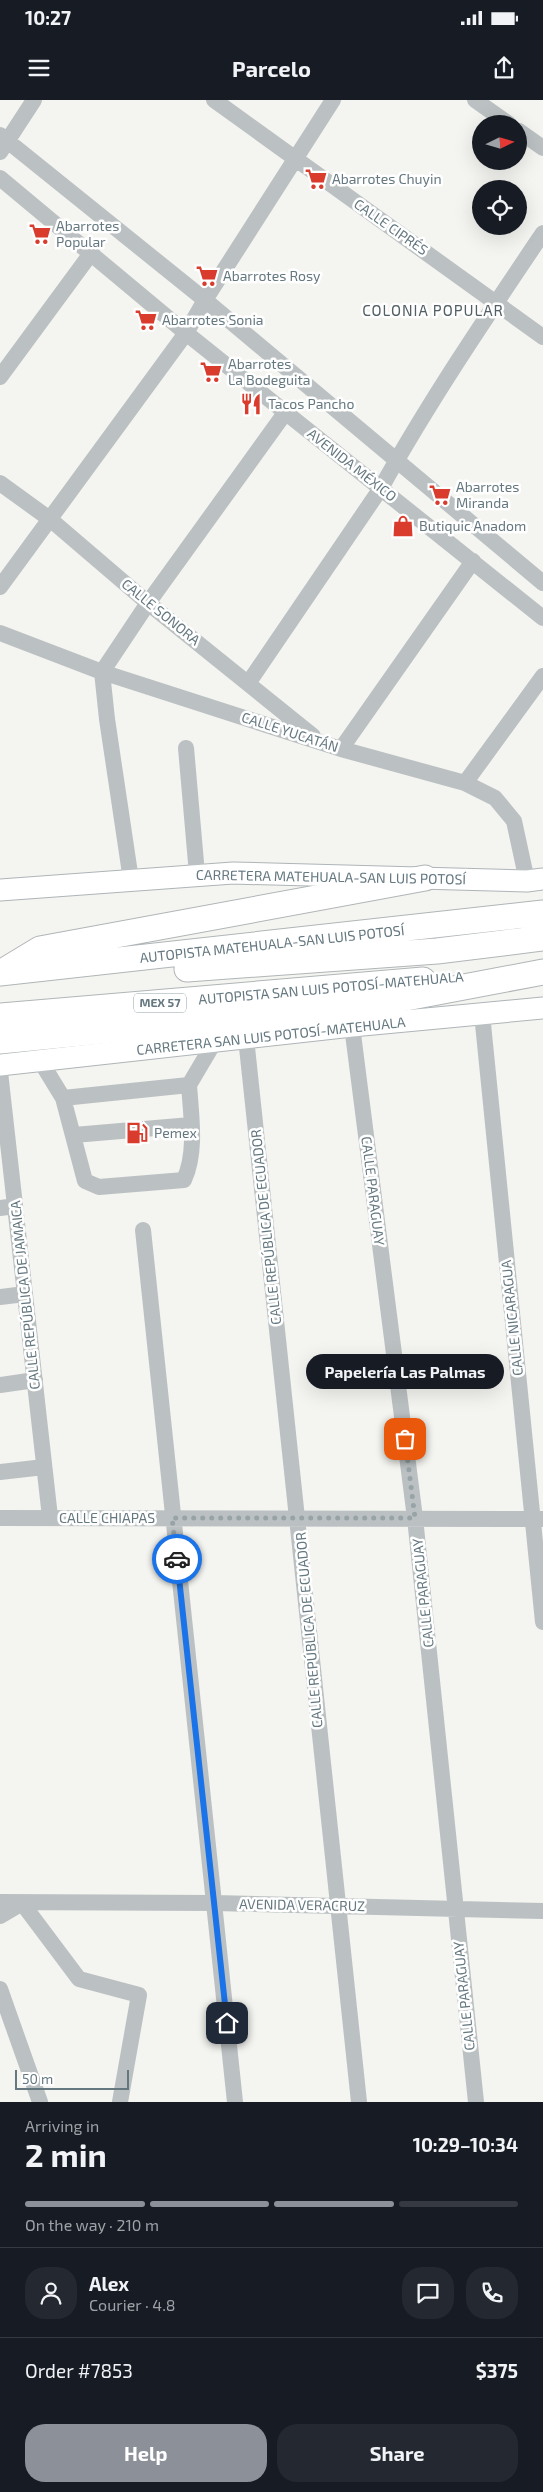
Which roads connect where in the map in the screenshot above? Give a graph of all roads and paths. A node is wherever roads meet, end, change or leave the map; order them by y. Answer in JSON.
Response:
{"nodes":[{"id":1,"x":34,"y":100,"type":"edge"},
{"id":2,"x":214,"y":100,"type":"edge"},
{"id":3,"x":333,"y":100,"type":"edge"},
{"id":4,"x":475,"y":100,"type":"edge"},
{"id":5,"x":496,"y":115,"type":"edge"},
{"id":6,"x":528,"y":137,"type":"edge"},
{"id":7,"x":3,"y":142,"type":"edge"},
{"id":8,"x":543,"y":148,"type":"edge"},
{"id":9,"x":295,"y":159,"type":"junction"},
{"id":10,"x":0,"y":178,"type":"edge"},
{"id":11,"x":543,"y":233,"type":"edge"},
{"id":12,"x":92,"y":252,"type":"junction"},
{"id":13,"x":205,"y":300,"type":"junction"},
{"id":14,"x":496,"y":302,"type":"junction"},
{"id":15,"x":186,"y":333,"type":"junction"},
{"id":16,"x":543,"y":337,"type":"edge"},
{"id":17,"x":0,"y":376,"type":"edge"},
{"id":18,"x":285,"y":413,"type":"junction"},
{"id":19,"x":397,"y":460,"type":"junction"},
{"id":20,"x":0,"y":483,"type":"edge"},
{"id":21,"x":381,"y":488,"type":"junction"},
{"id":22,"x":51,"y":520,"type":"junction"},
{"id":23,"x":473,"y":561,"type":"junction"},
{"id":24,"x":543,"y":583,"type":"edge"},
{"id":25,"x":0,"y":587,"type":"edge"},
{"id":26,"x":148,"y":603,"type":"junction"},
{"id":27,"x":543,"y":618,"type":"edge"},
{"id":28,"x":0,"y":633,"type":"edge"},
{"id":29,"x":102,"y":672,"type":"junction"},
{"id":30,"x":543,"y":676,"type":"edge"},
{"id":31,"x":248,"y":682,"type":"junction"},
{"id":32,"x":321,"y":742,"type":"junction"},
{"id":33,"x":186,"y":748,"type":"dead end"},
{"id":34,"x":341,"y":749,"type":"junction"},
{"id":35,"x":465,"y":784,"type":"junction"},
{"id":36,"x":197,"y":874,"type":"junction"},
{"id":37,"x":425,"y":878,"type":"junction"},
{"id":38,"x":131,"y":880,"type":"junction"},
{"id":39,"x":535,"y":880,"type":"edge"},
{"id":40,"x":0,"y":890,"type":"edge"},
{"id":41,"x":543,"y":913,"type":"edge"},
{"id":42,"x":543,"y":938,"type":"edge"},
{"id":43,"x":318,"y":949,"type":"junction"},
{"id":44,"x":543,"y":971,"type":"edge"},
{"id":45,"x":8,"y":972,"type":"edge"},
{"id":46,"x":327,"y":999,"type":"junction"},
{"id":47,"x":543,"y":1008,"type":"edge"},
{"id":48,"x":482,"y":1014,"type":"junction"},
{"id":49,"x":0,"y":1016,"type":"edge"},
{"id":50,"x":352,"y":1026,"type":"junction"},
{"id":51,"x":246,"y":1038,"type":"junction"},
{"id":52,"x":0,"y":1041,"type":"edge"},
{"id":53,"x":215,"y":1041,"type":"junction"},
{"id":54,"x":41,"y":1062,"type":"junction"},
{"id":55,"x":0,"y":1065,"type":"edge"},
{"id":56,"x":0,"y":1072,"type":"edge"},
{"id":57,"x":189,"y":1085,"type":"junction"},
{"id":58,"x":64,"y":1098,"type":"junction"},
{"id":59,"x":191,"y":1125,"type":"junction"},
{"id":60,"x":74,"y":1135,"type":"junction"},
{"id":61,"x":8,"y":1207,"type":"edge"},
{"id":62,"x":143,"y":1230,"type":"dead end"},
{"id":63,"x":25,"y":1294,"type":"junction"},
{"id":64,"x":0,"y":1297,"type":"edge"},
{"id":65,"x":34,"y":1380,"type":"junction"},
{"id":66,"x":0,"y":1384,"type":"edge"},
{"id":67,"x":44,"y":1467,"type":"junction"},
{"id":68,"x":0,"y":1472,"type":"edge"},
{"id":69,"x":50,"y":1517,"type":"junction"},
{"id":70,"x":0,"y":1518,"type":"edge"},
{"id":71,"x":172,"y":1518,"type":"junction"},
{"id":72,"x":298,"y":1518,"type":"junction"},
{"id":73,"x":415,"y":1518,"type":"junction"},
{"id":74,"x":538,"y":1519,"type":"edge"},
{"id":75,"x":543,"y":1622,"type":"edge"},
{"id":76,"x":0,"y":1902,"type":"edge"},
{"id":77,"x":22,"y":1903,"type":"junction"},
{"id":78,"x":214,"y":1904,"type":"junction"},
{"id":79,"x":337,"y":1906,"type":"junction"},
{"id":80,"x":454,"y":1910,"type":"junction"},
{"id":81,"x":543,"y":1911,"type":"edge"},
{"id":82,"x":0,"y":1916,"type":"edge"},
{"id":83,"x":0,"y":1990,"type":"edge"},
{"id":84,"x":40,"y":2102,"type":"edge"},
{"id":85,"x":120,"y":2102,"type":"edge"},
{"id":86,"x":235,"y":2102,"type":"edge"},
{"id":87,"x":360,"y":2102,"type":"edge"},
{"id":88,"x":476,"y":2102,"type":"edge"}],
"edges":[{"from":1,"to":7,"type":"street"},
{"from":2,"to":9,"type":"street","name":"CALLE CIPRÉS"},
{"from":3,"to":9,"type":"street"},
{"from":4,"to":5,"type":"street"},
{"from":6,"to":8,"type":"street"},
{"from":7,"to":13,"type":"street"},
{"from":9,"to":13,"type":"street"},
{"from":9,"to":14,"type":"street","name":"CALLE CIPRÉS"},
{"from":10,"to":12,"type":"street","name":"AVENIDA MÉXICO"},
{"from":11,"to":14,"type":"street"},
{"from":12,"to":15,"type":"street","name":"AVENIDA MÉXICO"},
{"from":12,"to":17,"type":"street"},
{"from":13,"to":15,"type":"street"},
{"from":13,"to":19,"type":"street"},
{"from":14,"to":16,"type":"street","name":"CALLE CIPRÉS"},
{"from":14,"to":19,"type":"street"},
{"from":15,"to":18,"type":"street","name":"AVENIDA MÉXICO"},
{"from":15,"to":22,"type":"street"},
{"from":18,"to":21,"type":"street","name":"AVENIDA MÉXICO"},
{"from":18,"to":26,"type":"street"},
{"from":19,"to":21,"type":"street"},
{"from":19,"to":24,"type":"street"},
{"from":20,"to":22,"type":"street","name":"CALLE SONORA"},
{"from":21,"to":23,"type":"street","name":"AVENIDA MÉXICO"},
{"from":21,"to":31,"type":"street"},
{"from":22,"to":25,"type":"street"},
{"from":22,"to":26,"type":"street","name":"CALLE SONORA"},
{"from":23,"to":27,"type":"street","name":"AVENIDA MÉXICO"},
{"from":23,"to":34,"type":"street"},
{"from":26,"to":29,"type":"street"},
{"from":26,"to":31,"type":"street","name":"CALLE SONORA"},
{"from":28,"to":29,"type":"street","name":"CALLE YUCATÁN"},
{"from":29,"to":32,"type":"street","name":"CALLE YUCATÁN"},
{"from":29,"to":38,"type":"street"},
{"from":30,"to":35,"type":"street"},
{"from":31,"to":32,"type":"street","name":"CALLE SONORA"},
{"from":32,"to":34,"type":"street","name":"CALLE YUCATÁN"},
{"from":33,"to":36,"type":"street"},
{"from":34,"to":35,"type":"street","name":"CALLE YUCATÁN"},
{"from":35,"to":39,"type":"street","name":"CALLE YUCATÁN"},
{"from":36,"to":37,"type":"main road","name":"CARRETERA MATEHUALA-SAN LUIS POTOSÍ"},
{"from":36,"to":38,"type":"main road","name":"CARRETERA MATEHUALA-SAN LUIS POTOSÍ"},
{"from":37,"to":39,"type":"main road","name":"CARRETERA MATEHUALA-SAN LUIS POTOSÍ"},
{"from":37,"to":45,"type":"highway"},
{"from":38,"to":40,"type":"main road","name":"CARRETERA MATEHUALA-SAN LUIS POTOSÍ"},
{"from":41,"to":43,"type":"highway","name":"AUTOPISTA MATEHUALA-SAN LUIS POTOSÍ"},
{"from":42,"to":43,"type":"highway"},
{"from":43,"to":45,"type":"highway"},
{"from":44,"to":46,"type":"highway"},
{"from":46,"to":49,"type":"highway","name":"AUTOPISTA SAN LUIS POTOSÍ-MATEHUALA","number":"MEX 57"},
{"from":46,"to":52,"type":"highway"},
{"from":47,"to":48,"type":"main road","name":"CARRETERA SAN LUIS POTOSÍ-MATEHUALA"},
{"from":48,"to":50,"type":"main road","name":"CARRETERA SAN LUIS POTOSÍ-MATEHUALA"},
{"from":48,"to":74,"type":"street","name":"CALLE NICARAGUA"},
{"from":50,"to":51,"type":"main road","name":"CARRETERA SAN LUIS POTOSÍ-MATEHUALA"},
{"from":50,"to":73,"type":"street","name":"CALLE PARAGUAY"},
{"from":51,"to":53,"type":"main road","name":"CARRETERA SAN LUIS POTOSÍ-MATEHUALA"},
{"from":51,"to":72,"type":"street","name":"CALLE REPÚBLICA DE ECUADOR"},
{"from":53,"to":54,"type":"main road","name":"CARRETERA SAN LUIS POTOSÍ-MATEHUALA"},
{"from":53,"to":57,"type":"street"},
{"from":54,"to":55,"type":"main road","name":"CARRETERA SAN LUIS POTOSÍ-MATEHUALA"},
{"from":54,"to":58,"type":"street"},
{"from":56,"to":61,"type":"street","name":"CALLE REPÚBLICA DE JAMAICA"},
{"from":57,"to":58,"type":"street"},
{"from":57,"to":59,"type":"street"},
{"from":58,"to":60,"type":"street"},
{"from":59,"to":60,"type":"street"},
{"from":59,"to":60,"type":"street"},
{"from":61,"to":63,"type":"street","name":"CALLE REPÚBLICA DE JAMAICA"},
{"from":62,"to":71,"type":"street"},
{"from":63,"to":64,"type":"street"},
{"from":63,"to":65,"type":"street","name":"CALLE REPÚBLICA DE JAMAICA"},
{"from":65,"to":66,"type":"street"},
{"from":65,"to":67,"type":"street","name":"CALLE REPÚBLICA DE JAMAICA"},
{"from":67,"to":68,"type":"street"},
{"from":67,"to":69,"type":"street","name":"CALLE REPÚBLICA DE JAMAICA"},
{"from":69,"to":70,"type":"street","name":"CALLE CHIAPAS"},
{"from":69,"to":71,"type":"street","name":"CALLE CHIAPAS"},
{"from":71,"to":72,"type":"street","name":"CALLE CHIAPAS"},
{"from":71,"to":78,"type":"street"},
{"from":72,"to":73,"type":"street","name":"CALLE CHIAPAS"},
{"from":72,"to":79,"type":"street","name":"CALLE REPÚBLICA DE ECUADOR"},
{"from":73,"to":74,"type":"street","name":"CALLE CHIAPAS"},
{"from":73,"to":80,"type":"street","name":"CALLE PARAGUAY"},
{"from":74,"to":75,"type":"street","name":"CALLE NICARAGUA"},
{"from":76,"to":77,"type":"street","name":"AVENIDA VERACRUZ"},
{"from":77,"to":78,"type":"street","name":"AVENIDA VERACRUZ"},
{"from":77,"to":82,"type":"street"},
{"from":77,"to":85,"type":"street"},
{"from":78,"to":79,"type":"street","name":"AVENIDA VERACRUZ"},
{"from":78,"to":86,"type":"street"},
{"from":79,"to":80,"type":"street","name":"AVENIDA VERACRUZ"},
{"from":79,"to":87,"type":"street","name":"CALLE REPÚBLICA DE ECUADOR"},
{"from":80,"to":81,"type":"street","name":"AVENIDA VERACRUZ"},
{"from":80,"to":88,"type":"street","name":"CALLE PARAGUAY"},
{"from":83,"to":84,"type":"street"}]}
